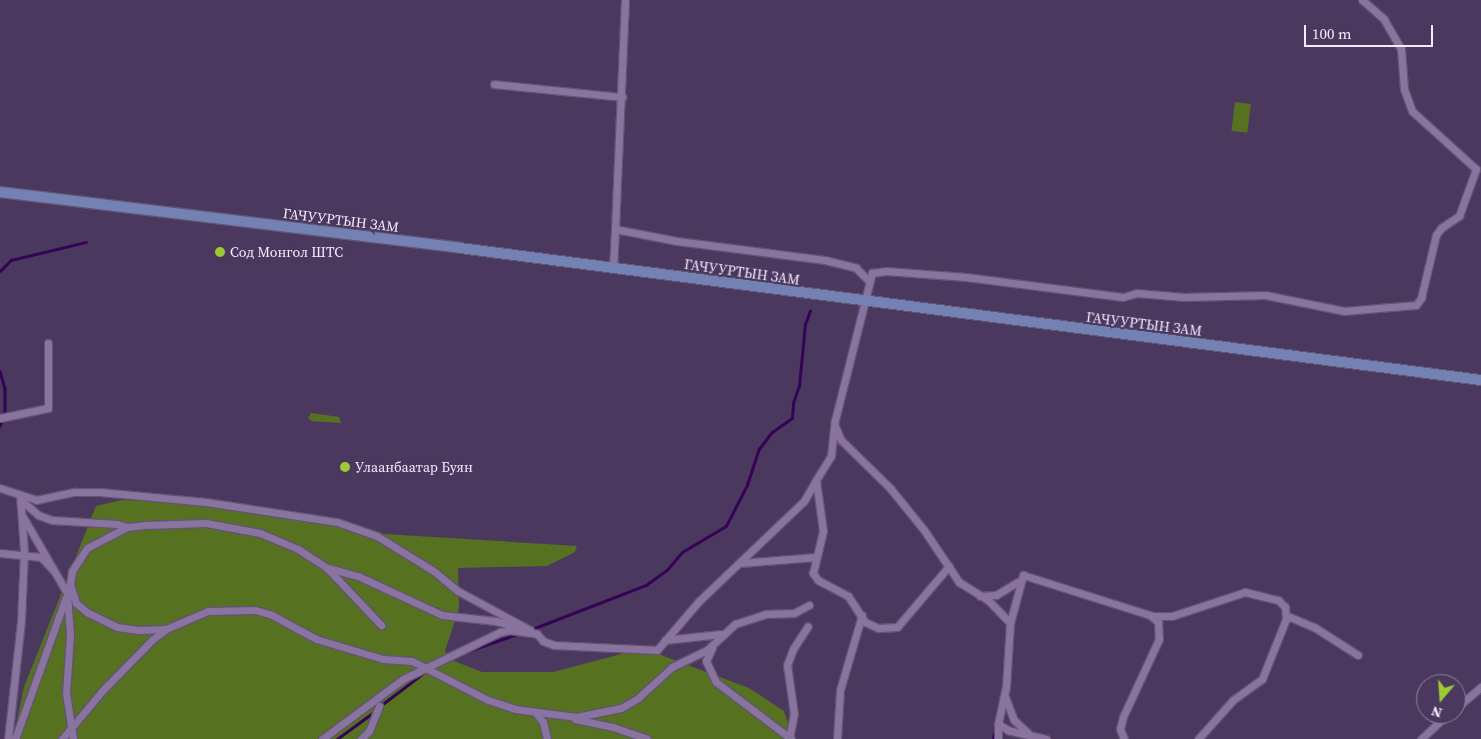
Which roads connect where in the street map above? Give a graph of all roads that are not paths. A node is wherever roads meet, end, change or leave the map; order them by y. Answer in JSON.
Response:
{"nodes":[{"id":1,"x":625,"y":0,"type":"edge"},
{"id":2,"x":1362,"y":0,"type":"edge"},
{"id":3,"x":494,"y":84,"type":"dead end"},
{"id":4,"x":622,"y":97,"type":"junction"},
{"id":5,"x":0,"y":192,"type":"edge"},
{"id":6,"x":615,"y":229,"type":"junction"},
{"id":7,"x":613,"y":269,"type":"junction"},
{"id":8,"x":868,"y":280,"type":"junction"},
{"id":9,"x":863,"y":302,"type":"junction"},
{"id":10,"x":48,"y":343,"type":"dead end"},
{"id":11,"x":1481,"y":380,"type":"edge"},
{"id":12,"x":0,"y":418,"type":"edge"},
{"id":13,"x":835,"y":420,"type":"junction"},
{"id":14,"x":816,"y":480,"type":"junction"},
{"id":15,"x":0,"y":488,"type":"edge"},
{"id":16,"x":20,"y":495,"type":"junction"},
{"id":17,"x":23,"y":516,"type":"junction"},
{"id":18,"x":127,"y":527,"type":"junction"},
{"id":19,"x":0,"y":553,"type":"edge"},
{"id":20,"x":23,"y":556,"type":"junction"},
{"id":21,"x":816,"y":557,"type":"junction"},
{"id":22,"x":739,"y":563,"type":"junction"},
{"id":23,"x":948,"y":566,"type":"junction"},
{"id":24,"x":327,"y":568,"type":"junction"},
{"id":25,"x":60,"y":577,"type":"junction"},
{"id":26,"x":1018,"y":582,"type":"junction"},
{"id":27,"x":67,"y":593,"type":"junction"},
{"id":28,"x":979,"y":596,"type":"junction"},
{"id":29,"x":809,"y":605,"type":"dead end"},
{"id":30,"x":862,"y":615,"type":"junction"},
{"id":31,"x":1152,"y":616,"type":"junction"},
{"id":32,"x":1286,"y":619,"type":"junction"},
{"id":33,"x":1010,"y":623,"type":"junction"},
{"id":34,"x":381,"y":625,"type":"dead end"},
{"id":35,"x":808,"y":626,"type":"dead end"},
{"id":36,"x":166,"y":629,"type":"junction"},
{"id":37,"x":530,"y":630,"type":"junction"},
{"id":38,"x":537,"y":634,"type":"junction"},
{"id":39,"x":721,"y":634,"type":"junction"},
{"id":40,"x":665,"y":640,"type":"junction"},
{"id":41,"x":714,"y":644,"type":"junction"},
{"id":42,"x":1358,"y":655,"type":"dead end"},
{"id":43,"x":428,"y":667,"type":"junction"},
{"id":44,"x":1006,"y":687,"type":"junction"},
{"id":45,"x":1481,"y":687,"type":"edge"},
{"id":46,"x":1466,"y":700,"type":"edge"},
{"id":47,"x":380,"y":706,"type":"dead end"},
{"id":48,"x":536,"y":713,"type":"junction"},
{"id":49,"x":558,"y":717,"type":"junction"},
{"id":50,"x":998,"y":724,"type":"junction"},
{"id":51,"x":1437,"y":724,"type":"edge"},
{"id":52,"x":71,"y":729,"type":"junction"},
{"id":53,"x":1035,"y":736,"type":"junction"},
{"id":54,"x":8,"y":739,"type":"edge"},
{"id":55,"x":15,"y":739,"type":"edge"},
{"id":56,"x":62,"y":739,"type":"edge"},
{"id":57,"x":73,"y":739,"type":"edge"},
{"id":58,"x":322,"y":739,"type":"edge"},
{"id":59,"x":360,"y":739,"type":"edge"},
{"id":60,"x":547,"y":739,"type":"edge"},
{"id":61,"x":647,"y":739,"type":"edge"},
{"id":62,"x":790,"y":739,"type":"edge"},
{"id":63,"x":838,"y":739,"type":"edge"},
{"id":64,"x":998,"y":739,"type":"edge"},
{"id":65,"x":1046,"y":739,"type":"edge"},
{"id":66,"x":1124,"y":739,"type":"edge"},
{"id":67,"x":1198,"y":739,"type":"edge"},
{"id":68,"x":1421,"y":739,"type":"edge"}],
"edges":[{"from":1,"to":4,"type":"street"},
{"from":2,"to":8,"type":"street"},
{"from":3,"to":4,"type":"street"},
{"from":4,"to":6,"type":"street"},
{"from":5,"to":7,"type":"main road","name":"ГАЧУУРТЫН ЗАМ"},
{"from":6,"to":7,"type":"street"},
{"from":6,"to":8,"type":"street"},
{"from":7,"to":9,"type":"main road","name":"ГАЧУУРТЫН ЗАМ"},
{"from":8,"to":9,"type":"street"},
{"from":9,"to":11,"type":"main road","name":"ГАЧУУРТЫН ЗАМ"},
{"from":9,"to":13,"type":"street"},
{"from":10,"to":12,"type":"street"},
{"from":13,"to":14,"type":"street"},
{"from":13,"to":23,"type":"street"},
{"from":14,"to":21,"type":"street"},
{"from":14,"to":22,"type":"street"},
{"from":15,"to":16,"type":"street"},
{"from":16,"to":17,"type":"street"},
{"from":16,"to":18,"type":"street"},
{"from":16,"to":37,"type":"street"},
{"from":17,"to":20,"type":"street"},
{"from":17,"to":25,"type":"street"},
{"from":18,"to":24,"type":"street"},
{"from":18,"to":36,"type":"street"},
{"from":19,"to":20,"type":"street"},
{"from":20,"to":25,"type":"street"},
{"from":20,"to":54,"type":"street"},
{"from":21,"to":22,"type":"street"},
{"from":21,"to":30,"type":"street"},
{"from":22,"to":40,"type":"street"},
{"from":23,"to":28,"type":"street"},
{"from":23,"to":30,"type":"street"},
{"from":24,"to":34,"type":"street"},
{"from":24,"to":37,"type":"street"},
{"from":25,"to":27,"type":"street"},
{"from":26,"to":28,"type":"street"},
{"from":26,"to":31,"type":"street"},
{"from":26,"to":33,"type":"street"},
{"from":27,"to":52,"type":"street"},
{"from":27,"to":55,"type":"street"},
{"from":28,"to":33,"type":"street"},
{"from":29,"to":39,"type":"street"},
{"from":30,"to":63,"type":"street"},
{"from":31,"to":32,"type":"street"},
{"from":31,"to":66,"type":"street"},
{"from":32,"to":42,"type":"street"},
{"from":32,"to":67,"type":"street"},
{"from":33,"to":44,"type":"street"},
{"from":35,"to":62,"type":"street"},
{"from":36,"to":43,"type":"street"},
{"from":36,"to":52,"type":"street"},
{"from":37,"to":38,"type":"street"},
{"from":38,"to":40,"type":"street"},
{"from":38,"to":43,"type":"street"},
{"from":39,"to":40,"type":"street"},
{"from":39,"to":41,"type":"street"},
{"from":41,"to":49,"type":"street"},
{"from":41,"to":62,"type":"street"},
{"from":43,"to":48,"type":"street"},
{"from":43,"to":58,"type":"street"},
{"from":44,"to":50,"type":"street"},
{"from":44,"to":53,"type":"street"},
{"from":45,"to":46,"type":"street"},
{"from":47,"to":59,"type":"street"},
{"from":48,"to":49,"type":"street"},
{"from":48,"to":60,"type":"street"},
{"from":49,"to":61,"type":"street"},
{"from":50,"to":53,"type":"street"},
{"from":50,"to":64,"type":"street"},
{"from":51,"to":68,"type":"street"},
{"from":52,"to":56,"type":"street"},
{"from":52,"to":57,"type":"street"},
{"from":53,"to":65,"type":"street"}]}
